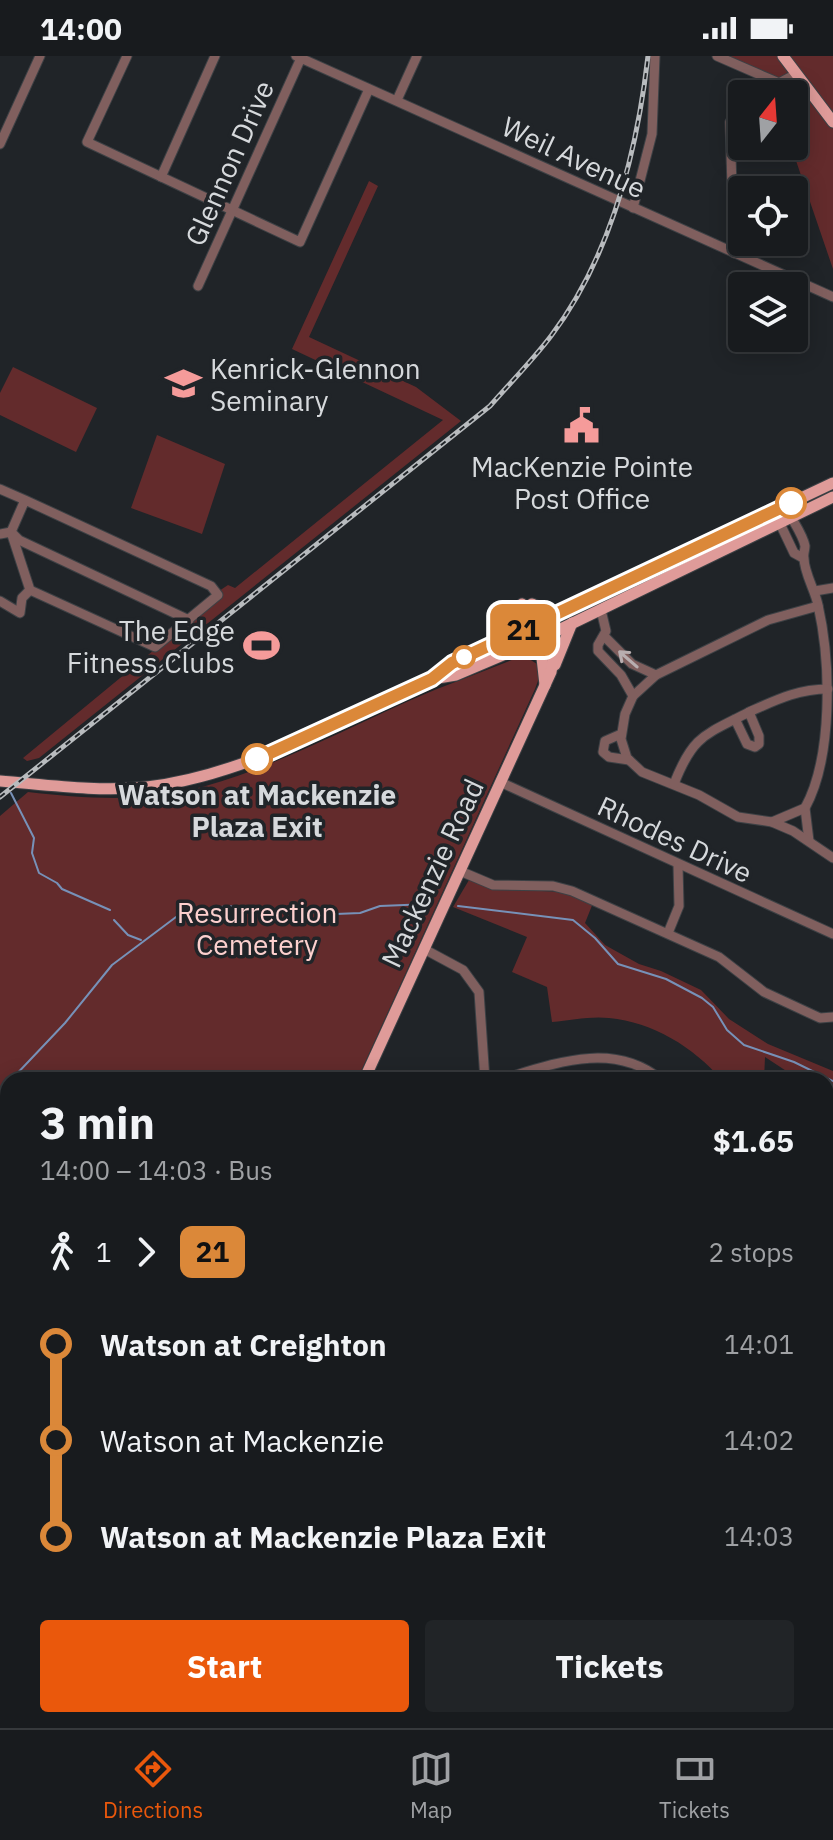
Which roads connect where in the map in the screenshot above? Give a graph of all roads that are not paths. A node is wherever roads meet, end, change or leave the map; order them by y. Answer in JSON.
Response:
{"nodes":[{"id":1,"x":40,"y":56,"type":"edge"},
{"id":2,"x":127,"y":56,"type":"edge"},
{"id":3,"x":215,"y":56,"type":"edge"},
{"id":4,"x":417,"y":56,"type":"edge"},
{"id":5,"x":655,"y":56,"type":"edge"},
{"id":6,"x":717,"y":56,"type":"edge"},
{"id":7,"x":783,"y":56,"type":"edge"},
{"id":8,"x":298,"y":57,"type":"edge"},
{"id":9,"x":796,"y":74,"type":"junction"},
{"id":10,"x":775,"y":80,"type":"edge"},
{"id":11,"x":784,"y":80,"type":"edge"},
{"id":12,"x":369,"y":89,"type":"junction"},
{"id":13,"x":397,"y":100,"type":"junction"},
{"id":14,"x":831,"y":118,"type":"edge"},
{"id":15,"x":0,"y":144,"type":"edge"},
{"id":16,"x":161,"y":177,"type":"junction"},
{"id":17,"x":633,"y":208,"type":"junction"},
{"id":18,"x":232,"y":210,"type":"junction"},
{"id":19,"x":728,"y":250,"type":"edge"},
{"id":20,"x":741,"y":256,"type":"edge"},
{"id":21,"x":198,"y":286,"type":"dead end"},
{"id":22,"x":833,"y":297,"type":"edge"},
{"id":23,"x":833,"y":483,"type":"edge"},
{"id":24,"x":0,"y":489,"type":"edge"},
{"id":25,"x":833,"y":497,"type":"edge"},
{"id":26,"x":25,"y":500,"type":"junction"},
{"id":27,"x":782,"y":514,"type":"junction"},
{"id":28,"x":11,"y":532,"type":"junction"},
{"id":29,"x":0,"y":534,"type":"edge"},
{"id":30,"x":833,"y":588,"type":"edge"},
{"id":31,"x":30,"y":590,"type":"junction"},
{"id":32,"x":815,"y":591,"type":"junction"},
{"id":33,"x":0,"y":601,"type":"edge"},
{"id":34,"x":818,"y":606,"type":"junction"},
{"id":35,"x":601,"y":610,"type":"junction"},
{"id":36,"x":562,"y":613,"type":"junction"},
{"id":37,"x":189,"y":620,"type":"junction"},
{"id":38,"x":572,"y":623,"type":"junction"},
{"id":39,"x":536,"y":625,"type":"junction"},
{"id":40,"x":514,"y":634,"type":"junction"},
{"id":41,"x":604,"y":636,"type":"junction"},
{"id":42,"x":543,"y":637,"type":"junction"},
{"id":43,"x":514,"y":650,"type":"junction"},
{"id":44,"x":547,"y":668,"type":"junction"},
{"id":45,"x":656,"y":675,"type":"junction"},
{"id":46,"x":432,"y":679,"type":"junction"},
{"id":47,"x":828,"y":689,"type":"junction"},
{"id":48,"x":633,"y":696,"type":"junction"},
{"id":49,"x":749,"y":712,"type":"junction"},
{"id":50,"x":735,"y":719,"type":"junction"},
{"id":51,"x":621,"y":734,"type":"junction"},
{"id":52,"x":629,"y":760,"type":"junction"},
{"id":53,"x":0,"y":781,"type":"edge"},
{"id":54,"x":500,"y":782,"type":"junction"},
{"id":55,"x":674,"y":784,"type":"junction"},
{"id":56,"x":805,"y":808,"type":"junction"},
{"id":57,"x":772,"y":822,"type":"junction"},
{"id":58,"x":809,"y":841,"type":"junction"},
{"id":59,"x":833,"y":858,"type":"edge"},
{"id":60,"x":678,"y":865,"type":"junction"},
{"id":61,"x":460,"y":871,"type":"junction"},
{"id":62,"x":668,"y":933,"type":"junction"},
{"id":63,"x":833,"y":934,"type":"edge"},
{"id":64,"x":424,"y":949,"type":"junction"},
{"id":65,"x":833,"y":1017,"type":"edge"},
{"id":66,"x":368,"y":1072,"type":"edge"},
{"id":67,"x":484,"y":1072,"type":"edge"},
{"id":68,"x":527,"y":1072,"type":"edge"},
{"id":69,"x":647,"y":1072,"type":"edge"}],
"edges":[{"from":1,"to":15,"type":"street"},
{"from":2,"to":16,"type":"street"},
{"from":3,"to":16,"type":"street"},
{"from":4,"to":13,"type":"street"},
{"from":5,"to":17,"type":"street"},
{"from":6,"to":10,"type":"street"},
{"from":7,"to":9,"type":"main road"},
{"from":8,"to":12,"type":"street","name":"Weil Avenue"},
{"from":8,"to":18,"type":"street","name":"Glennon Drive"},
{"from":9,"to":11,"type":"street"},
{"from":9,"to":14,"type":"main road"},
{"from":12,"to":13,"type":"street","name":"Weil Avenue"},
{"from":12,"to":18,"type":"street"},
{"from":13,"to":17,"type":"street","name":"Weil Avenue"},
{"from":16,"to":18,"type":"street"},
{"from":17,"to":19,"type":"street","name":"Weil Avenue"},
{"from":18,"to":21,"type":"street","name":"Glennon Drive"},
{"from":20,"to":22,"type":"street","name":"Weil Avenue"},
{"from":23,"to":27,"type":"main road"},
{"from":24,"to":26,"type":"street"},
{"from":25,"to":27,"type":"main road"},
{"from":26,"to":28,"type":"street"},
{"from":26,"to":37,"type":"street"},
{"from":27,"to":32,"type":"street"},
{"from":27,"to":35,"type":"main road"},
{"from":27,"to":36,"type":"main road"},
{"from":28,"to":29,"type":"street"},
{"from":28,"to":31,"type":"street"},
{"from":28,"to":37,"type":"street"},
{"from":30,"to":32,"type":"street"},
{"from":31,"to":33,"type":"street"},
{"from":31,"to":37,"type":"street"},
{"from":32,"to":34,"type":"street"},
{"from":34,"to":45,"type":"street"},
{"from":34,"to":47,"type":"street"},
{"from":35,"to":38,"type":"main road"},
{"from":35,"to":41,"type":"street"},
{"from":36,"to":39,"type":"main road"},
{"from":36,"to":40,"type":"main road"},
{"from":38,"to":42,"type":"main road"},
{"from":38,"to":44,"type":"main road"},
{"from":39,"to":40,"type":"main road"},
{"from":39,"to":42,"type":"main road","name":"Mackenzie Road"},
{"from":40,"to":46,"type":"main road"},
{"from":45,"to":41,"type":"street","one_way":true},
{"from":41,"to":48,"type":"street"},
{"from":42,"to":43,"type":"main road"},
{"from":42,"to":44,"type":"main road","name":"Mackenzie Road"},
{"from":43,"to":44,"type":"main road"},
{"from":43,"to":46,"type":"main road"},
{"from":44,"to":54,"type":"main road","name":"Mackenzie Road"},
{"from":45,"to":48,"type":"street"},
{"from":46,"to":53,"type":"main road"},
{"from":47,"to":49,"type":"street"},
{"from":47,"to":56,"type":"street"},
{"from":48,"to":51,"type":"street"},
{"from":49,"to":50,"type":"street"},
{"from":49,"to":50,"type":"street"},
{"from":50,"to":55,"type":"street"},
{"from":51,"to":52,"type":"street"},
{"from":51,"to":52,"type":"street"},
{"from":52,"to":55,"type":"street"},
{"from":54,"to":60,"type":"street","name":"Rhodes Drive"},
{"from":54,"to":61,"type":"main road","name":"Mackenzie Road"},
{"from":55,"to":57,"type":"street"},
{"from":56,"to":57,"type":"street"},
{"from":56,"to":58,"type":"street"},
{"from":57,"to":58,"type":"street"},
{"from":58,"to":59,"type":"street"},
{"from":60,"to":62,"type":"street"},
{"from":60,"to":63,"type":"street","name":"Rhodes Drive"},
{"from":61,"to":62,"type":"street"},
{"from":61,"to":64,"type":"main road","name":"Mackenzie Road"},
{"from":62,"to":65,"type":"street"},
{"from":64,"to":66,"type":"main road","name":"Mackenzie Road"},
{"from":64,"to":67,"type":"street"},
{"from":68,"to":69,"type":"street"}]}
